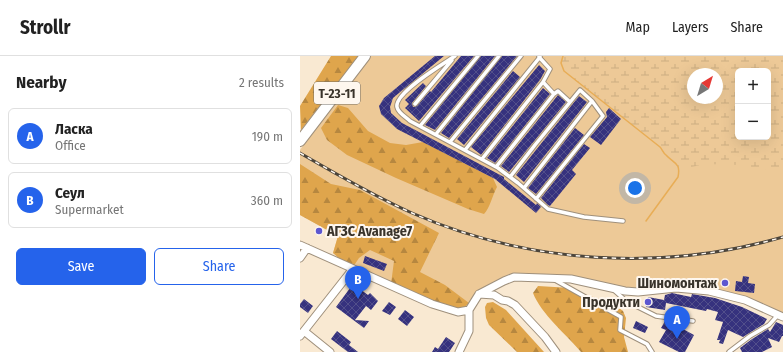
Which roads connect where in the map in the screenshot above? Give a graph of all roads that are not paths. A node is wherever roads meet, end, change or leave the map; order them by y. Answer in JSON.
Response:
{"nodes":[{"id":1,"x":365,"y":56,"type":"edge"},
{"id":2,"x":455,"y":56,"type":"edge"},
{"id":3,"x":478,"y":56,"type":"edge"},
{"id":4,"x":499,"y":56,"type":"edge"},
{"id":5,"x":521,"y":56,"type":"edge"},
{"id":6,"x":539,"y":57,"type":"edge"},
{"id":7,"x":543,"y":82,"type":"junction"},
{"id":8,"x":554,"y":94,"type":"junction"},
{"id":9,"x":592,"y":101,"type":"junction"},
{"id":10,"x":570,"y":102,"type":"junction"},
{"id":11,"x":415,"y":104,"type":"dead end"},
{"id":12,"x":420,"y":126,"type":"junction"},
{"id":13,"x":436,"y":134,"type":"junction"},
{"id":14,"x":300,"y":141,"type":"edge"},
{"id":15,"x":450,"y":142,"type":"junction"},
{"id":16,"x":465,"y":150,"type":"junction"},
{"id":17,"x":482,"y":159,"type":"junction"},
{"id":18,"x":496,"y":167,"type":"junction"},
{"id":19,"x":510,"y":177,"type":"junction"},
{"id":20,"x":524,"y":188,"type":"junction"},
{"id":21,"x":536,"y":199,"type":"junction"},
{"id":22,"x":623,"y":221,"type":"dead end"},
{"id":23,"x":303,"y":247,"type":"edge"},
{"id":24,"x":300,"y":258,"type":"edge"},
{"id":25,"x":352,"y":270,"type":"junction"},
{"id":26,"x":551,"y":278,"type":"junction"},
{"id":27,"x":612,"y":289,"type":"junction"},
{"id":28,"x":479,"y":294,"type":"junction"},
{"id":29,"x":469,"y":310,"type":"junction"},
{"id":30,"x":781,"y":316,"type":"edge"},
{"id":31,"x":693,"y":322,"type":"dead end"},
{"id":32,"x":302,"y":333,"type":"edge"},
{"id":33,"x":461,"y":351,"type":"edge"},
{"id":34,"x":330,"y":352,"type":"edge"},
{"id":35,"x":556,"y":352,"type":"edge"},
{"id":36,"x":652,"y":352,"type":"edge"},
{"id":37,"x":729,"y":352,"type":"edge"}],
"edges":[{"from":1,"to":14,"type":"main road","number":"Т-23-11"},
{"from":2,"to":11,"type":"lane"},
{"from":2,"to":12,"type":"lane"},
{"from":3,"to":12,"type":"lane"},
{"from":4,"to":13,"type":"lane"},
{"from":5,"to":15,"type":"lane"},
{"from":6,"to":7,"type":"lane"},
{"from":6,"to":16,"type":"lane"},
{"from":7,"to":8,"type":"lane"},
{"from":7,"to":17,"type":"lane"},
{"from":8,"to":10,"type":"lane"},
{"from":8,"to":18,"type":"lane"},
{"from":9,"to":10,"type":"lane"},
{"from":9,"to":20,"type":"lane"},
{"from":9,"to":21,"type":"lane"},
{"from":10,"to":19,"type":"lane"},
{"from":12,"to":13,"type":"lane"},
{"from":13,"to":15,"type":"lane"},
{"from":15,"to":16,"type":"lane"},
{"from":16,"to":17,"type":"lane"},
{"from":17,"to":18,"type":"lane"},
{"from":18,"to":19,"type":"lane"},
{"from":19,"to":20,"type":"lane"},
{"from":20,"to":21,"type":"lane"},
{"from":21,"to":22,"type":"lane"},
{"from":23,"to":24,"type":"street"},
{"from":23,"to":25,"type":"street"},
{"from":25,"to":29,"type":"street"},
{"from":25,"to":32,"type":"street"},
{"from":26,"to":27,"type":"street"},
{"from":26,"to":28,"type":"street"},
{"from":26,"to":36,"type":"lane"},
{"from":27,"to":30,"type":"street"},
{"from":27,"to":31,"type":"lane"},
{"from":28,"to":29,"type":"street"},
{"from":28,"to":35,"type":"street"},
{"from":29,"to":33,"type":"street"},
{"from":30,"to":37,"type":"lane"},
{"from":32,"to":34,"type":"street"}]}
